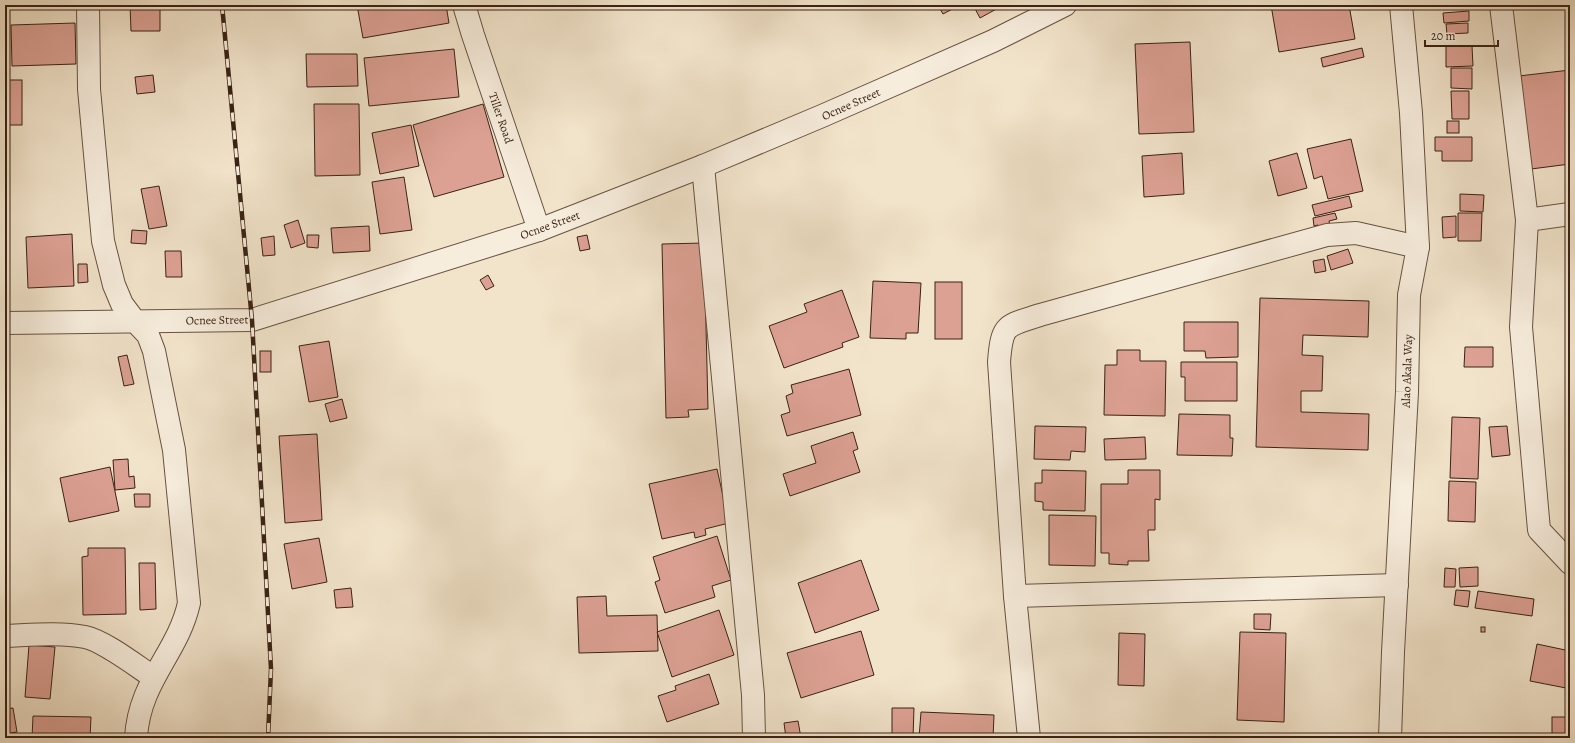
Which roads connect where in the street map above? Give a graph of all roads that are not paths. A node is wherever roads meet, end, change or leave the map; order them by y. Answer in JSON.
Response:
{"nodes":[{"id":1,"x":88,"y":5,"type":"edge"},
{"id":2,"x":464,"y":5,"type":"edge"},
{"id":3,"x":1065,"y":5,"type":"edge"},
{"id":4,"x":1401,"y":5,"type":"edge"},
{"id":5,"x":1501,"y":5,"type":"edge"},
{"id":6,"x":704,"y":166,"type":"junction"},
{"id":7,"x":1570,"y":214,"type":"edge"},
{"id":8,"x":1527,"y":220,"type":"junction"},
{"id":9,"x":539,"y":230,"type":"junction"},
{"id":10,"x":1418,"y":247,"type":"junction"},
{"id":11,"x":134,"y":320,"type":"junction"},
{"id":12,"x":5,"y":323,"type":"edge"},
{"id":13,"x":1570,"y":563,"type":"edge"},
{"id":14,"x":1397,"y":584,"type":"junction"},
{"id":15,"x":1015,"y":596,"type":"junction"},
{"id":16,"x":5,"y":636,"type":"edge"},
{"id":17,"x":153,"y":677,"type":"junction"},
{"id":18,"x":136,"y":738,"type":"edge"},
{"id":19,"x":754,"y":738,"type":"edge"},
{"id":20,"x":1029,"y":738,"type":"edge"},
{"id":21,"x":1390,"y":738,"type":"edge"}],
"edges":[{"from":1,"to":11,"type":"street"},
{"from":2,"to":9,"type":"street","name":"Tiller Road"},
{"from":3,"to":6,"type":"street","name":"Ocnee Street"},
{"from":4,"to":10,"type":"street","name":"Alao Akala Way"},
{"from":5,"to":8,"type":"street"},
{"from":6,"to":9,"type":"street","name":"Ocnee Street"},
{"from":6,"to":19,"type":"street"},
{"from":7,"to":8,"type":"street"},
{"from":8,"to":13,"type":"street"},
{"from":9,"to":11,"type":"street","name":"Ocnee Street"},
{"from":10,"to":14,"type":"street","name":"Alao Akala Way"},
{"from":10,"to":15,"type":"street"},
{"from":11,"to":12,"type":"street","name":"Ocnee Street"},
{"from":11,"to":17,"type":"street"},
{"from":14,"to":15,"type":"street"},
{"from":14,"to":21,"type":"street","name":"Alao Akala Way"},
{"from":15,"to":20,"type":"street"},
{"from":16,"to":17,"type":"street"},
{"from":17,"to":18,"type":"street"}]}
